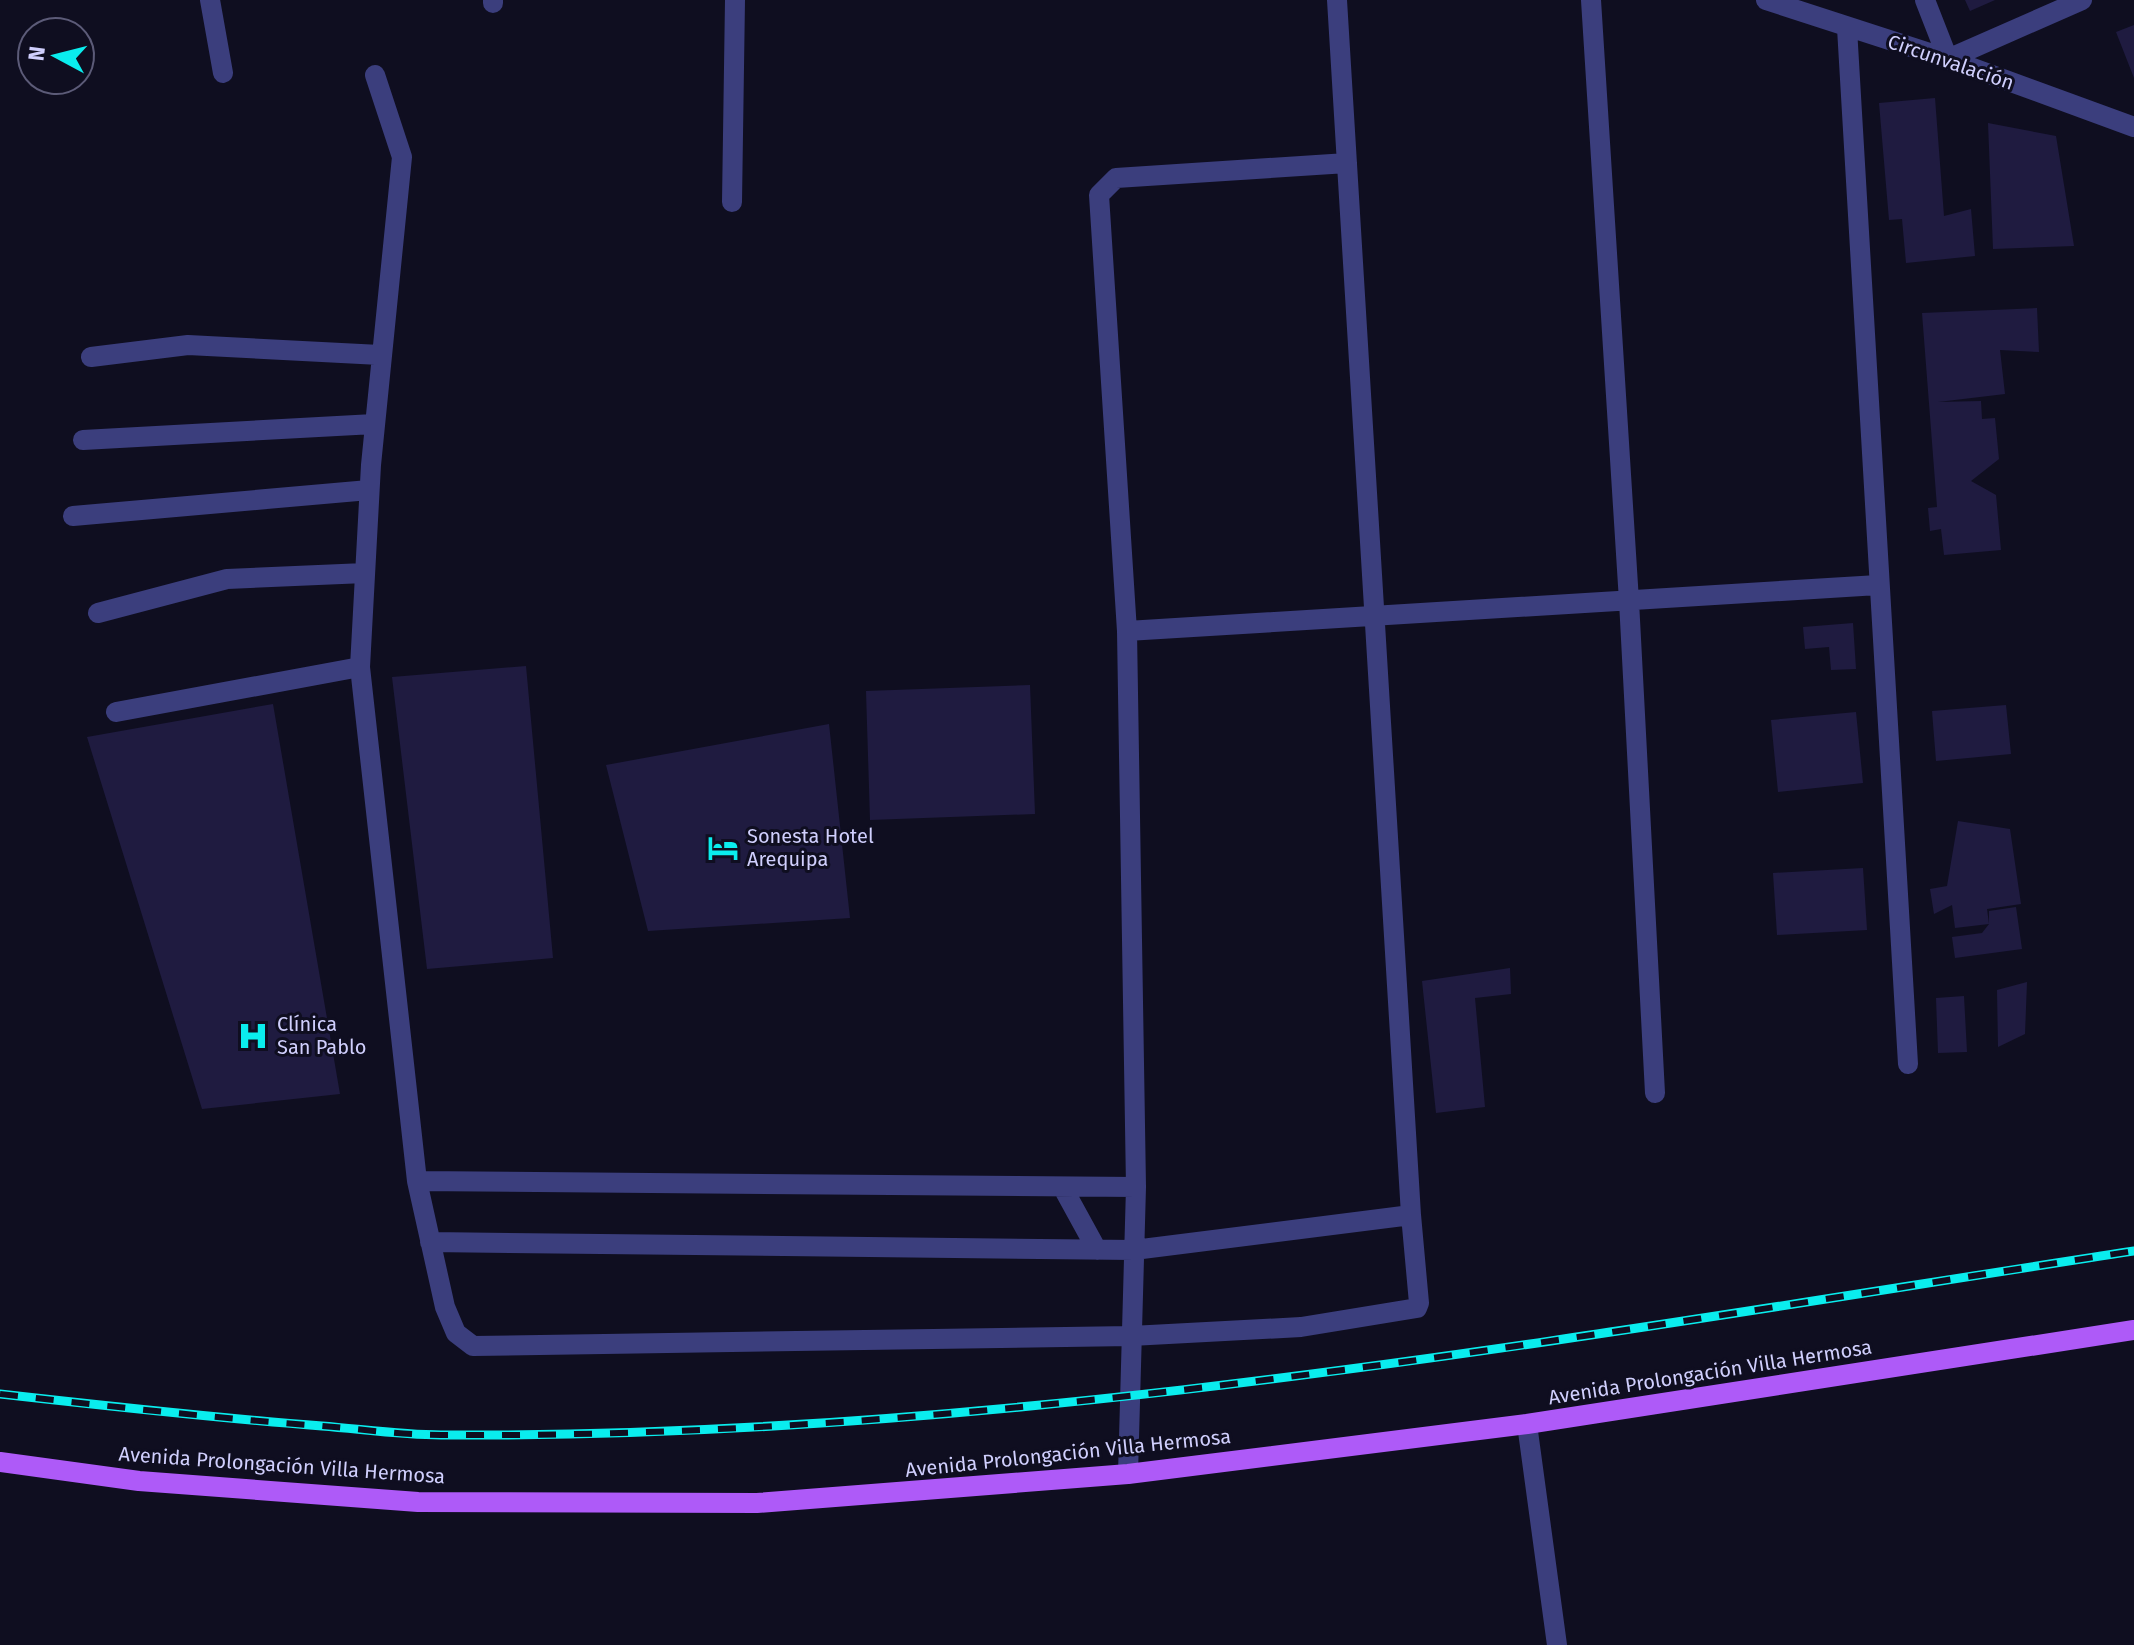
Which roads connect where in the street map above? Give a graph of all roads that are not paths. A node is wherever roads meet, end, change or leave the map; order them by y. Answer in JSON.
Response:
{"nodes":[{"id":1,"x":210,"y":0,"type":"edge"},
{"id":2,"x":735,"y":0,"type":"edge"},
{"id":3,"x":1337,"y":0,"type":"edge"},
{"id":4,"x":1591,"y":0,"type":"edge"},
{"id":5,"x":1766,"y":0,"type":"edge"},
{"id":6,"x":1925,"y":0,"type":"edge"},
{"id":7,"x":2082,"y":0,"type":"edge"},
{"id":8,"x":1847,"y":28,"type":"junction"},
{"id":9,"x":1948,"y":59,"type":"junction"},
{"id":10,"x":223,"y":73,"type":"dead end"},
{"id":11,"x":375,"y":75,"type":"dead end"},
{"id":12,"x":2134,"y":127,"type":"edge"},
{"id":13,"x":1347,"y":163,"type":"junction"},
{"id":14,"x":732,"y":202,"type":"dead end"},
{"id":15,"x":380,"y":355,"type":"junction"},
{"id":16,"x":91,"y":357,"type":"dead end"},
{"id":17,"x":374,"y":424,"type":"junction"},
{"id":18,"x":83,"y":440,"type":"dead end"},
{"id":19,"x":369,"y":490,"type":"junction"},
{"id":20,"x":73,"y":516,"type":"dead end"},
{"id":21,"x":365,"y":573,"type":"junction"},
{"id":22,"x":1878,"y":585,"type":"junction"},
{"id":23,"x":1629,"y":601,"type":"junction"},
{"id":24,"x":98,"y":613,"type":"dead end"},
{"id":25,"x":1376,"y":616,"type":"junction"},
{"id":26,"x":1127,"y":631,"type":"junction"},
{"id":27,"x":360,"y":667,"type":"junction"},
{"id":28,"x":116,"y":712,"type":"dead end"},
{"id":29,"x":1908,"y":1064,"type":"dead end"},
{"id":30,"x":1655,"y":1093,"type":"dead end"},
{"id":31,"x":417,"y":1181,"type":"junction"},
{"id":32,"x":1136,"y":1187,"type":"junction"},
{"id":33,"x":1063,"y":1188,"type":"junction"},
{"id":34,"x":1411,"y":1215,"type":"junction"},
{"id":35,"x":430,"y":1242,"type":"junction"},
{"id":36,"x":1097,"y":1250,"type":"junction"},
{"id":37,"x":1134,"y":1250,"type":"junction"},
{"id":38,"x":2134,"y":1330,"type":"edge"},
{"id":39,"x":1131,"y":1336,"type":"junction"},
{"id":40,"x":1527,"y":1424,"type":"junction"},
{"id":41,"x":0,"y":1462,"type":"edge"},
{"id":42,"x":1128,"y":1474,"type":"junction"},
{"id":43,"x":1557,"y":1645,"type":"edge"}],
"edges":[{"from":1,"to":10,"type":"street"},
{"from":2,"to":14,"type":"street"},
{"from":3,"to":13,"type":"street"},
{"from":4,"to":23,"type":"street"},
{"from":5,"to":8,"type":"street","name":"Circunvalación"},
{"from":6,"to":9,"type":"street"},
{"from":7,"to":9,"type":"street"},
{"from":8,"to":9,"type":"street","name":"Circunvalación"},
{"from":8,"to":22,"type":"street"},
{"from":9,"to":12,"type":"street","name":"Circunvalación"},
{"from":11,"to":15,"type":"street"},
{"from":13,"to":25,"type":"street"},
{"from":13,"to":26,"type":"street"},
{"from":15,"to":16,"type":"street"},
{"from":15,"to":17,"type":"street"},
{"from":17,"to":18,"type":"street"},
{"from":17,"to":19,"type":"street"},
{"from":19,"to":20,"type":"street"},
{"from":19,"to":21,"type":"street"},
{"from":21,"to":24,"type":"street"},
{"from":21,"to":27,"type":"street"},
{"from":22,"to":23,"type":"street"},
{"from":22,"to":29,"type":"street"},
{"from":23,"to":25,"type":"street"},
{"from":23,"to":30,"type":"street"},
{"from":25,"to":26,"type":"street"},
{"from":25,"to":34,"type":"street"},
{"from":26,"to":32,"type":"street"},
{"from":27,"to":28,"type":"street"},
{"from":27,"to":31,"type":"street"},
{"from":31,"to":33,"type":"street"},
{"from":31,"to":35,"type":"street"},
{"from":32,"to":33,"type":"street"},
{"from":32,"to":37,"type":"street"},
{"from":33,"to":36,"type":"street"},
{"from":34,"to":37,"type":"street"},
{"from":34,"to":39,"type":"street"},
{"from":35,"to":36,"type":"street"},
{"from":35,"to":39,"type":"street"},
{"from":36,"to":37,"type":"street"},
{"from":37,"to":39,"type":"street"},
{"from":38,"to":40,"type":"main road","name":"Avenida Prolongación Villa Hermosa"},
{"from":39,"to":42,"type":"street"},
{"from":40,"to":42,"type":"main road","name":"Avenida Prolongación Villa Hermosa"},
{"from":40,"to":43,"type":"street"},
{"from":41,"to":42,"type":"main road","name":"Avenida Prolongación Villa Hermosa"}]}
